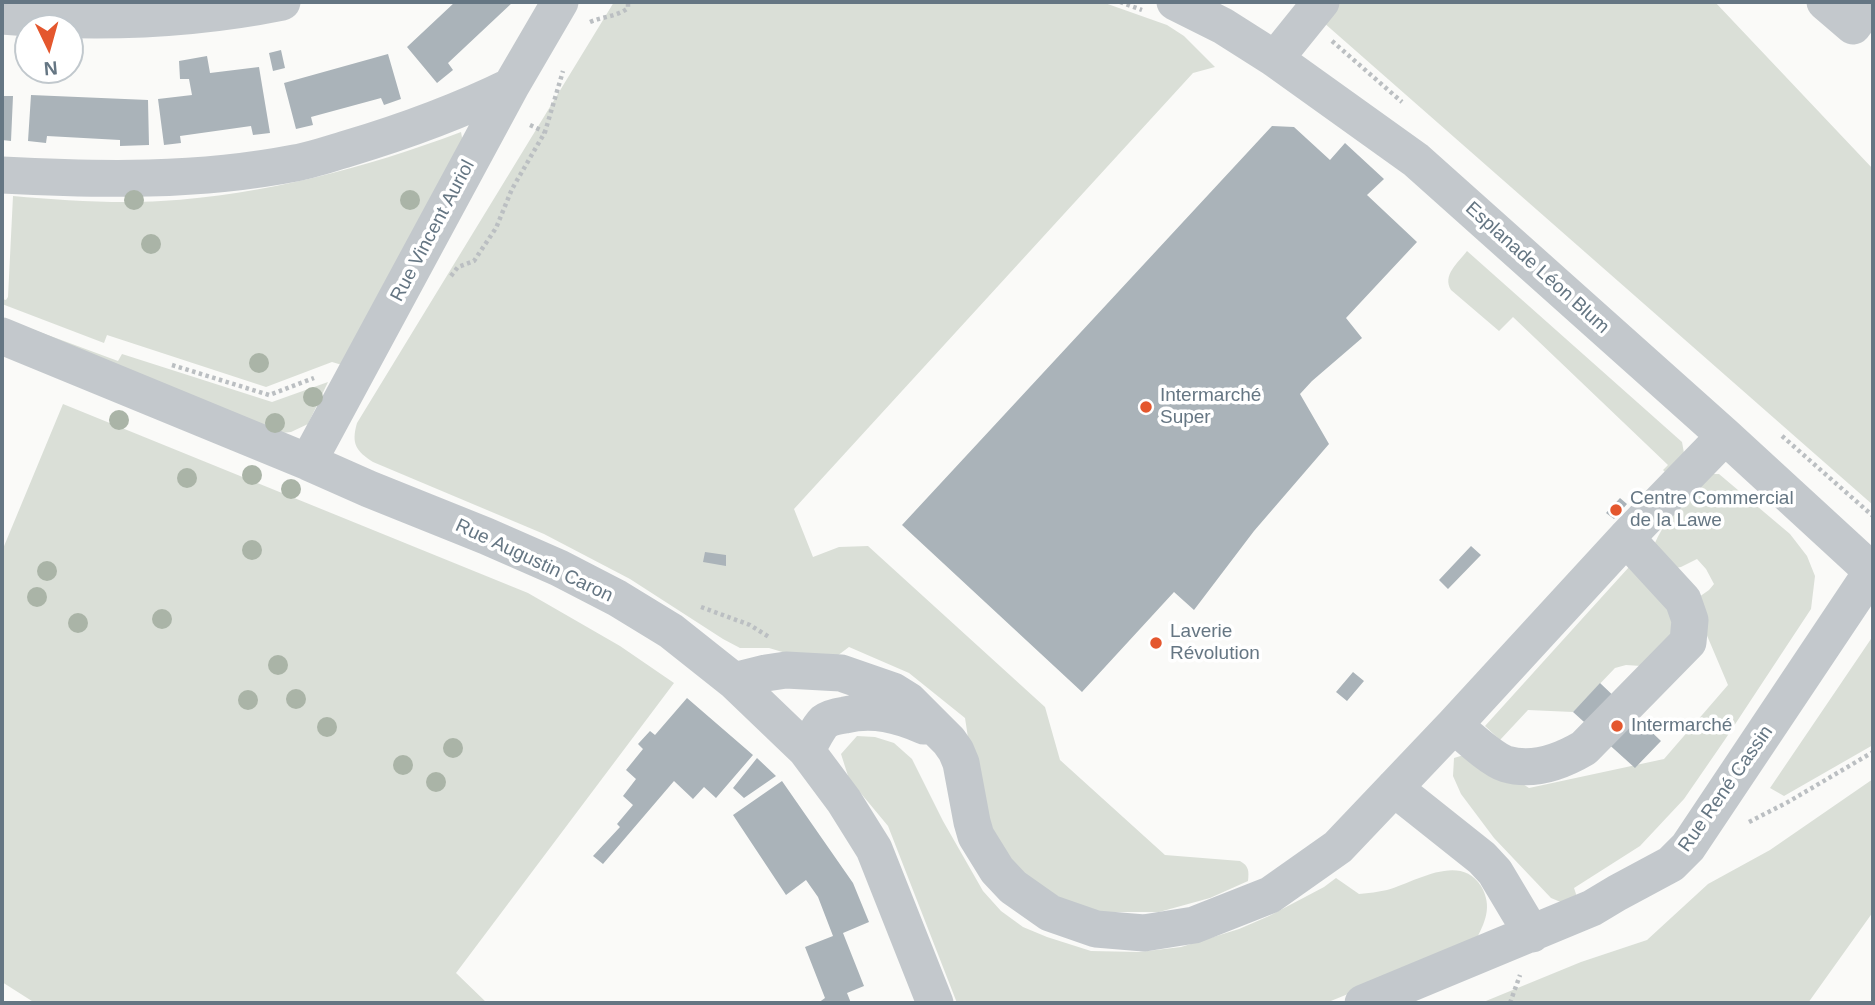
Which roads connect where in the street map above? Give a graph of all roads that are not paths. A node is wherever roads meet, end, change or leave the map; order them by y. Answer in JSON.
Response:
{"nodes":[{"id":1,"x":282,"y":2,"type":"edge"},
{"id":2,"x":1175,"y":2,"type":"edge"},
{"id":3,"x":1321,"y":2,"type":"edge"},
{"id":4,"x":1825,"y":2,"type":"edge"},
{"id":5,"x":1871,"y":2,"type":"edge"},
{"id":6,"x":572,"y":13,"type":"edge"},
{"id":7,"x":1233,"y":14,"type":"edge"},
{"id":8,"x":2,"y":16,"type":"edge"},
{"id":9,"x":1275,"y":59,"type":"junction"},
{"id":10,"x":511,"y":86,"type":"junction"},
{"id":11,"x":2,"y":175,"type":"edge"},
{"id":12,"x":2,"y":336,"type":"edge"},
{"id":13,"x":1725,"y":436,"type":"junction"},
{"id":14,"x":308,"y":462,"type":"junction"},
{"id":15,"x":1626,"y":538,"type":"junction"},
{"id":16,"x":1873,"y":570,"type":"edge"},
{"id":17,"x":734,"y":681,"type":"junction"},
{"id":18,"x":1454,"y":724,"type":"junction"},
{"id":19,"x":949,"y":741,"type":"junction"},
{"id":20,"x":806,"y":750,"type":"junction"},
{"id":21,"x":1394,"y":788,"type":"junction"},
{"id":22,"x":1527,"y":951,"type":"junction"},
{"id":23,"x":936,"y":1003,"type":"edge"},
{"id":24,"x":1363,"y":1003,"type":"edge"}],
"edges":[{"from":1,"to":8,"type":"street"},
{"from":2,"to":7,"type":"street","name":"Esplanade Léon Blum"},
{"from":3,"to":9,"type":"street"},
{"from":4,"to":5,"type":"street"},
{"from":6,"to":10,"type":"street","name":"Rue Vincent Auriol"},
{"from":7,"to":9,"type":"street","name":"Esplanade Léon Blum"},
{"from":9,"to":13,"type":"street","name":"Esplanade Léon Blum"},
{"from":10,"to":11,"type":"street"},
{"from":10,"to":14,"type":"street","name":"Rue Vincent Auriol"},
{"from":12,"to":14,"type":"street","name":"Rue Augustin Caron"},
{"from":13,"to":15,"type":"street"},
{"from":13,"to":16,"type":"street","name":"Esplanade Léon Blum"},
{"from":14,"to":17,"type":"street","name":"Rue Augustin Caron"},
{"from":15,"to":18,"type":"street"},
{"from":15,"to":18,"type":"street"},
{"from":16,"to":22,"type":"street","name":"Rue René Cassin"},
{"from":17,"to":19,"type":"street"},
{"from":17,"to":20,"type":"street","name":"Rue Augustin Caron"},
{"from":18,"to":21,"type":"street"},
{"from":19,"to":20,"type":"street"},
{"from":19,"to":21,"type":"street"},
{"from":20,"to":23,"type":"street","name":"Rue Augustin Caron"},
{"from":21,"to":22,"type":"street"},
{"from":22,"to":24,"type":"street","name":"Rue René Cassin"}]}
